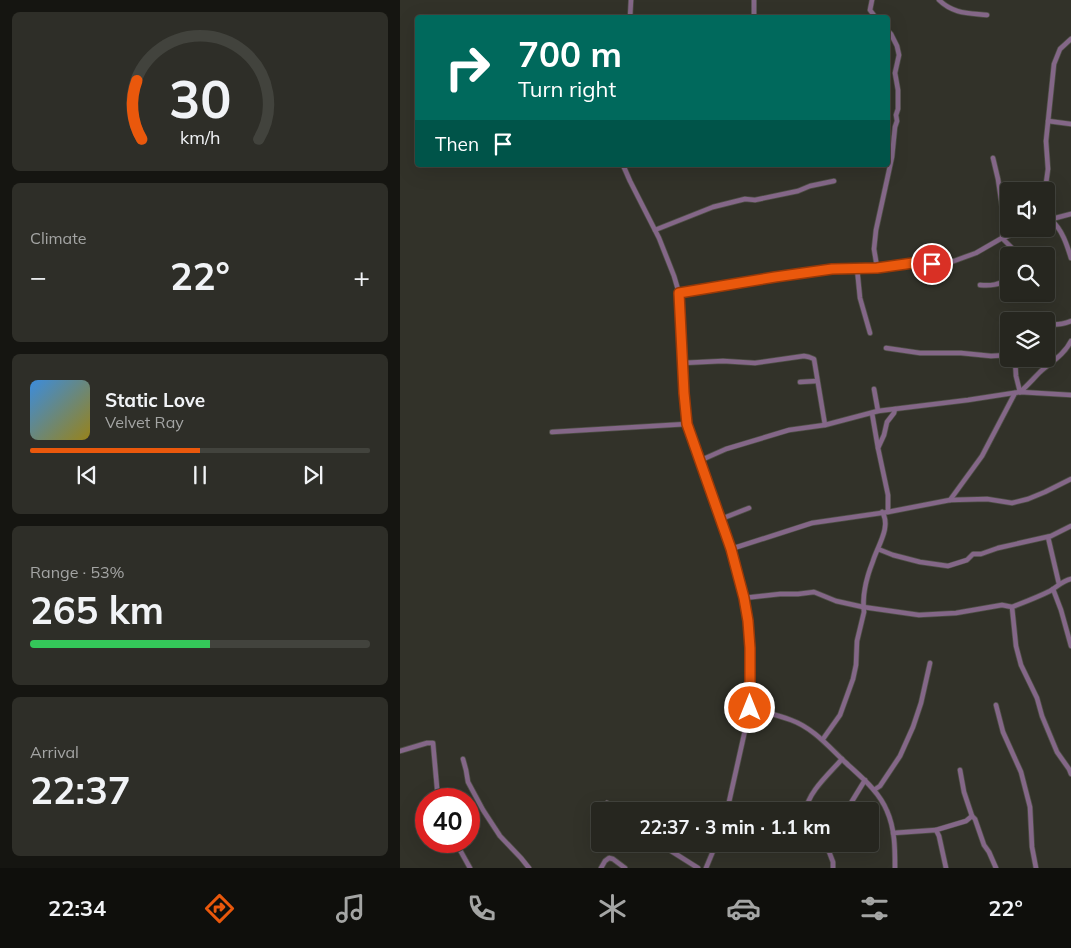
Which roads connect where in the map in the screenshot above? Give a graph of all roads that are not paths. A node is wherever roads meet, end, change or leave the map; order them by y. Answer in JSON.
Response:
{"nodes":[{"id":1,"x":631,"y":0,"type":"edge"},
{"id":2,"x":754,"y":0,"type":"edge"},
{"id":3,"x":872,"y":0,"type":"edge"},
{"id":4,"x":940,"y":0,"type":"edge"},
{"id":5,"x":630,"y":15,"type":"edge"},
{"id":6,"x":754,"y":15,"type":"edge"},
{"id":7,"x":874,"y":15,"type":"edge"},
{"id":8,"x":987,"y":15,"type":"dead end"},
{"id":9,"x":890,"y":33,"type":"edge"},
{"id":10,"x":1071,"y":39,"type":"edge"},
{"id":11,"x":1048,"y":121,"type":"junction"},
{"id":12,"x":1071,"y":124,"type":"edge"},
{"id":13,"x":993,"y":158,"type":"dead end"},
{"id":14,"x":890,"y":165,"type":"edge"},
{"id":15,"x":624,"y":167,"type":"edge"},
{"id":16,"x":890,"y":167,"type":"edge"},
{"id":17,"x":834,"y":181,"type":"dead end"},
{"id":18,"x":1046,"y":182,"type":"edge"},
{"id":19,"x":1071,"y":214,"type":"edge"},
{"id":20,"x":1055,"y":218,"type":"edge"},
{"id":21,"x":1055,"y":224,"type":"edge"},
{"id":22,"x":655,"y":230,"type":"junction"},
{"id":23,"x":1005,"y":237,"type":"edge"},
{"id":24,"x":1002,"y":238,"type":"junction"},
{"id":25,"x":1011,"y":247,"type":"edge"},
{"id":26,"x":1071,"y":258,"type":"edge"},
{"id":27,"x":857,"y":268,"type":"junction"},
{"id":28,"x":877,"y":268,"type":"junction"},
{"id":29,"x":1000,"y":284,"type":"edge"},
{"id":30,"x":980,"y":285,"type":"dead end"},
{"id":31,"x":679,"y":293,"type":"junction"},
{"id":32,"x":1071,"y":321,"type":"edge"},
{"id":33,"x":1055,"y":325,"type":"edge"},
{"id":34,"x":870,"y":333,"type":"dead end"},
{"id":35,"x":1071,"y":341,"type":"edge"},
{"id":36,"x":886,"y":348,"type":"dead end"},
{"id":37,"x":1000,"y":356,"type":"edge"},
{"id":38,"x":682,"y":363,"type":"junction"},
{"id":39,"x":1015,"y":367,"type":"edge"},
{"id":40,"x":818,"y":381,"type":"junction"},
{"id":41,"x":800,"y":382,"type":"dead end"},
{"id":42,"x":874,"y":389,"type":"dead end"},
{"id":43,"x":1017,"y":393,"type":"junction"},
{"id":44,"x":1071,"y":395,"type":"edge"},
{"id":45,"x":895,"y":408,"type":"junction"},
{"id":46,"x":878,"y":411,"type":"junction"},
{"id":47,"x":872,"y":413,"type":"junction"},
{"id":48,"x":687,"y":424,"type":"junction"},
{"id":49,"x":825,"y":425,"type":"junction"},
{"id":50,"x":552,"y":432,"type":"dead end"},
{"id":51,"x":878,"y":448,"type":"junction"},
{"id":52,"x":699,"y":461,"type":"junction"},
{"id":53,"x":1071,"y":479,"type":"edge"},
{"id":54,"x":950,"y":500,"type":"junction"},
{"id":55,"x":750,"y":508,"type":"dead end"},
{"id":56,"x":885,"y":512,"type":"junction"},
{"id":57,"x":721,"y":519,"type":"junction"},
{"id":58,"x":1071,"y":526,"type":"edge"},
{"id":59,"x":1048,"y":536,"type":"junction"},
{"id":60,"x":731,"y":549,"type":"junction"},
{"id":61,"x":878,"y":549,"type":"junction"},
{"id":62,"x":1071,"y":579,"type":"edge"},
{"id":63,"x":1059,"y":584,"type":"junction"},
{"id":64,"x":1053,"y":589,"type":"junction"},
{"id":65,"x":744,"y":598,"type":"junction"},
{"id":66,"x":863,"y":607,"type":"junction"},
{"id":67,"x":1012,"y":607,"type":"junction"},
{"id":68,"x":1071,"y":646,"type":"edge"},
{"id":69,"x":930,"y":663,"type":"dead end"},
{"id":70,"x":996,"y":705,"type":"dead end"},
{"id":71,"x":750,"y":708,"type":"junction"},
{"id":72,"x":823,"y":739,"type":"junction"},
{"id":73,"x":400,"y":751,"type":"edge"},
{"id":74,"x":463,"y":759,"type":"dead end"},
{"id":75,"x":842,"y":759,"type":"junction"},
{"id":76,"x":960,"y":770,"type":"dead end"},
{"id":77,"x":1071,"y":774,"type":"edge"},
{"id":78,"x":865,"y":780,"type":"junction"},
{"id":79,"x":437,"y":788,"type":"edge"},
{"id":80,"x":874,"y":790,"type":"junction"},
{"id":81,"x":729,"y":802,"type":"edge"},
{"id":82,"x":808,"y":802,"type":"edge"},
{"id":83,"x":852,"y":802,"type":"edge"},
{"id":84,"x":972,"y":816,"type":"junction"},
{"id":85,"x":936,"y":830,"type":"junction"},
{"id":86,"x":893,"y":833,"type":"junction"},
{"id":87,"x":673,"y":852,"type":"edge"},
{"id":88,"x":713,"y":852,"type":"edge"},
{"id":89,"x":829,"y":852,"type":"edge"},
{"id":90,"x":462,"y":853,"type":"edge"},
{"id":91,"x":470,"y":868,"type":"edge"},
{"id":92,"x":528,"y":868,"type":"edge"},
{"id":93,"x":601,"y":868,"type":"edge"},
{"id":94,"x":625,"y":868,"type":"edge"},
{"id":95,"x":698,"y":868,"type":"edge"},
{"id":96,"x":706,"y":868,"type":"edge"},
{"id":97,"x":833,"y":868,"type":"edge"},
{"id":98,"x":895,"y":868,"type":"edge"},
{"id":99,"x":946,"y":868,"type":"edge"},
{"id":100,"x":996,"y":868,"type":"edge"},
{"id":101,"x":1036,"y":868,"type":"edge"}],
"edges":[{"from":1,"to":5,"type":"street"},
{"from":2,"to":6,"type":"street"},
{"from":3,"to":7,"type":"street"},
{"from":4,"to":8,"type":"street"},
{"from":9,"to":14,"type":"street"},
{"from":10,"to":11,"type":"street"},
{"from":11,"to":12,"type":"street"},
{"from":11,"to":18,"type":"street"},
{"from":13,"to":24,"type":"street"},
{"from":15,"to":22,"type":"street"},
{"from":16,"to":28,"type":"street"},
{"from":17,"to":22,"type":"street"},
{"from":19,"to":20,"type":"street"},
{"from":21,"to":26,"type":"street"},
{"from":22,"to":31,"type":"street"},
{"from":23,"to":24,"type":"street"},
{"from":24,"to":25,"type":"street"},
{"from":24,"to":28,"type":"street"},
{"from":27,"to":28,"type":"street"},
{"from":27,"to":31,"type":"street"},
{"from":27,"to":34,"type":"street"},
{"from":29,"to":30,"type":"street"},
{"from":31,"to":38,"type":"street"},
{"from":32,"to":33,"type":"street"},
{"from":35,"to":43,"type":"street"},
{"from":36,"to":37,"type":"street"},
{"from":38,"to":40,"type":"street"},
{"from":38,"to":48,"type":"street"},
{"from":39,"to":43,"type":"street"},
{"from":40,"to":41,"type":"street"},
{"from":40,"to":49,"type":"street"},
{"from":42,"to":46,"type":"street"},
{"from":43,"to":44,"type":"street"},
{"from":43,"to":45,"type":"street"},
{"from":43,"to":54,"type":"street"},
{"from":45,"to":46,"type":"street"},
{"from":45,"to":51,"type":"street"},
{"from":46,"to":47,"type":"street"},
{"from":47,"to":49,"type":"street"},
{"from":47,"to":51,"type":"street"},
{"from":48,"to":50,"type":"street"},
{"from":48,"to":52,"type":"street"},
{"from":49,"to":52,"type":"street"},
{"from":51,"to":56,"type":"street"},
{"from":52,"to":57,"type":"street"},
{"from":53,"to":54,"type":"street"},
{"from":54,"to":56,"type":"street"},
{"from":55,"to":57,"type":"street"},
{"from":56,"to":60,"type":"street"},
{"from":56,"to":61,"type":"street"},
{"from":57,"to":60,"type":"street"},
{"from":58,"to":59,"type":"street"},
{"from":59,"to":61,"type":"street"},
{"from":59,"to":63,"type":"street"},
{"from":60,"to":65,"type":"street"},
{"from":61,"to":66,"type":"street"},
{"from":62,"to":63,"type":"street"},
{"from":63,"to":64,"type":"street"},
{"from":64,"to":67,"type":"street"},
{"from":64,"to":68,"type":"street"},
{"from":65,"to":66,"type":"street"},
{"from":65,"to":71,"type":"street"},
{"from":66,"to":67,"type":"street"},
{"from":66,"to":72,"type":"street"},
{"from":67,"to":77,"type":"street"},
{"from":69,"to":80,"type":"street"},
{"from":70,"to":101,"type":"street"},
{"from":71,"to":72,"type":"street"},
{"from":71,"to":81,"type":"street"},
{"from":72,"to":75,"type":"street"},
{"from":73,"to":79,"type":"street"},
{"from":74,"to":92,"type":"street"},
{"from":75,"to":78,"type":"street"},
{"from":75,"to":82,"type":"street"},
{"from":76,"to":84,"type":"street"},
{"from":78,"to":80,"type":"street"},
{"from":78,"to":83,"type":"street"},
{"from":80,"to":86,"type":"street"},
{"from":84,"to":85,"type":"street"},
{"from":84,"to":100,"type":"street"},
{"from":85,"to":86,"type":"street"},
{"from":85,"to":99,"type":"street"},
{"from":86,"to":98,"type":"street"},
{"from":87,"to":95,"type":"street"},
{"from":88,"to":96,"type":"street"},
{"from":89,"to":97,"type":"street"},
{"from":90,"to":91,"type":"street"},
{"from":93,"to":94,"type":"street"}]}
